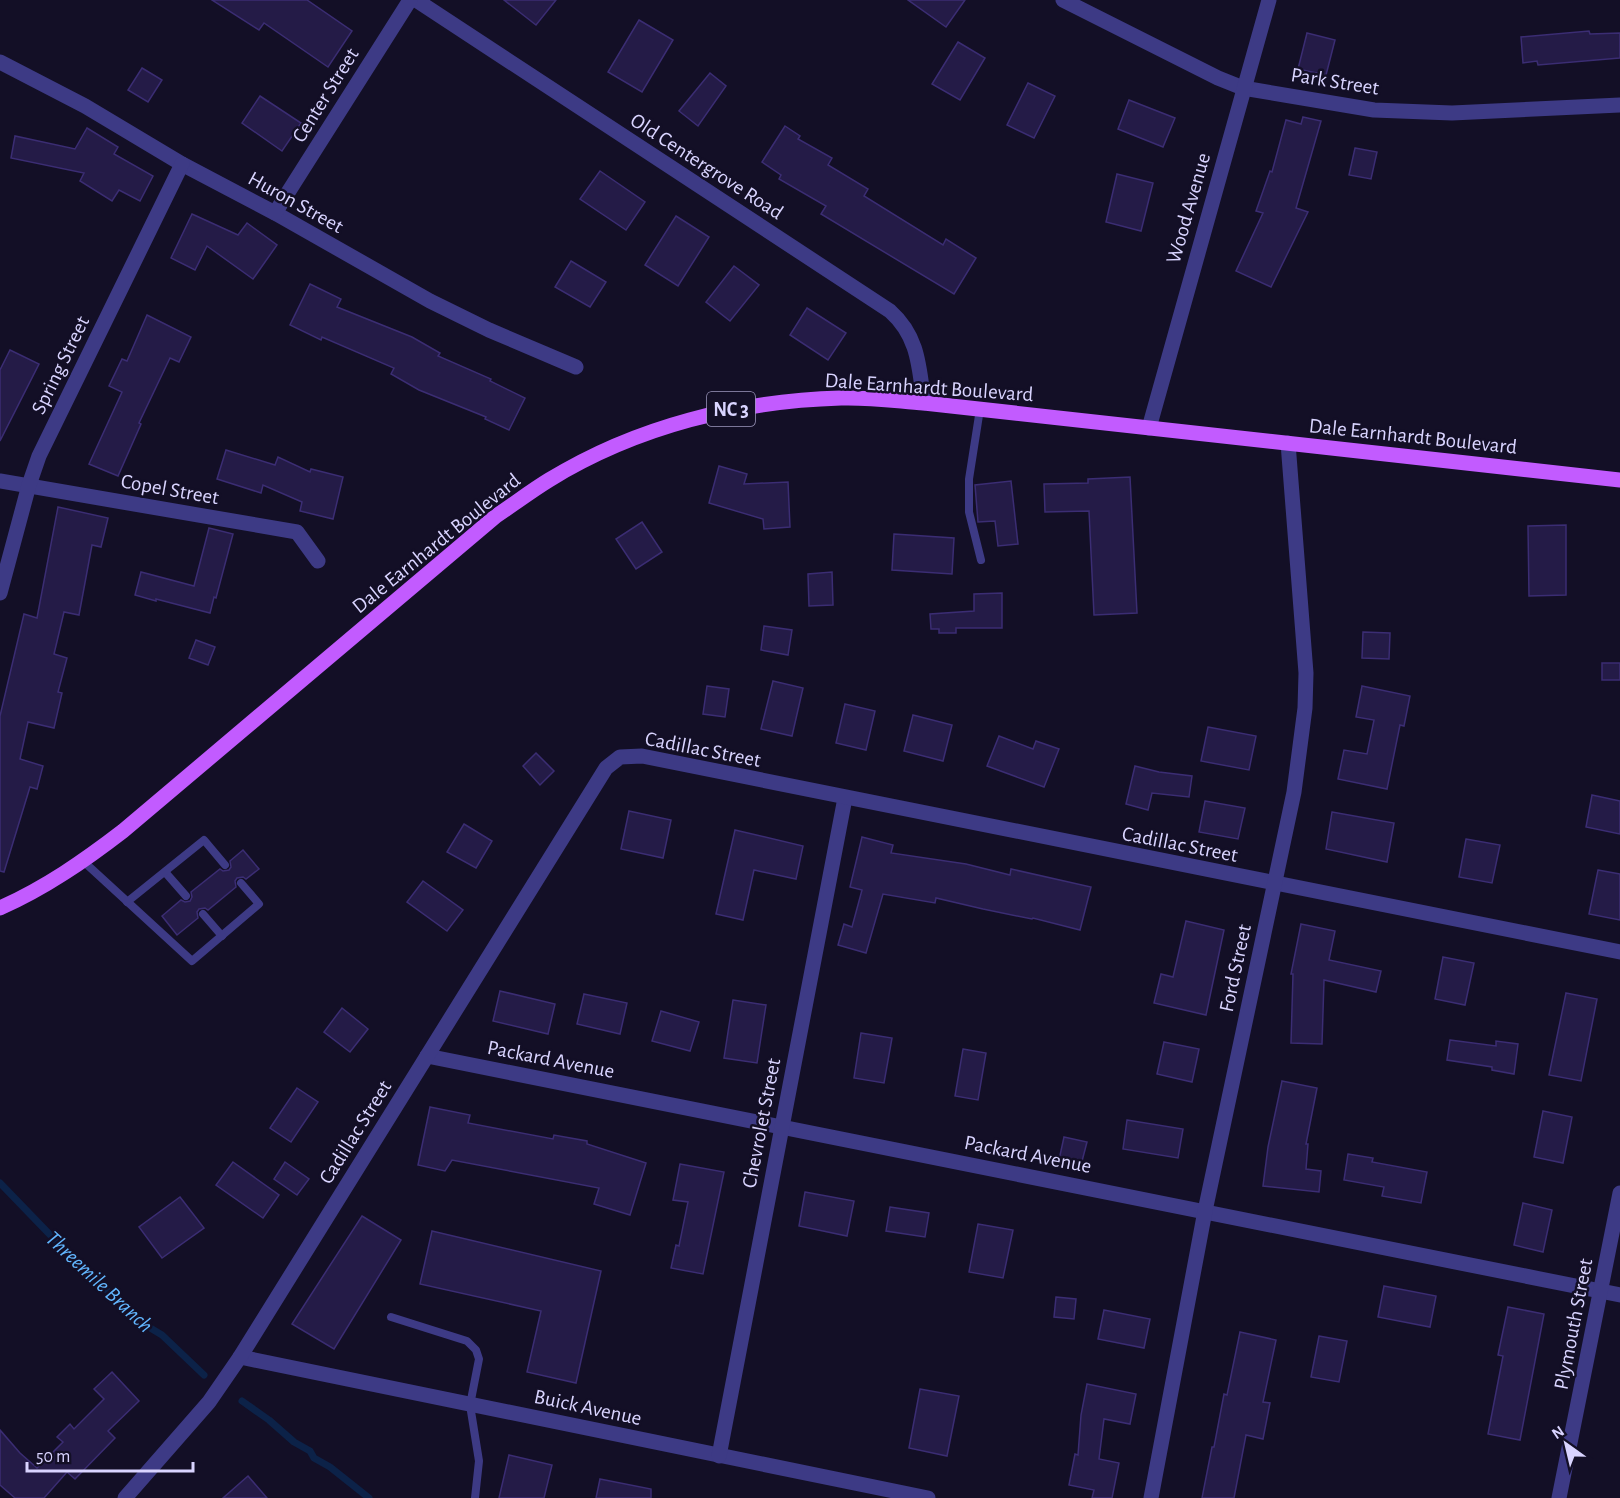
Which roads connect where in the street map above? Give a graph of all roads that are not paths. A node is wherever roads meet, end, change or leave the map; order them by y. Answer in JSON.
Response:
{"nodes":[{"id":1,"x":410,"y":0,"type":"edge"},
{"id":2,"x":416,"y":0,"type":"edge"},
{"id":3,"x":1063,"y":0,"type":"edge"},
{"id":4,"x":1269,"y":0,"type":"edge"},
{"id":5,"x":0,"y":62,"type":"edge"},
{"id":6,"x":1244,"y":88,"type":"junction"},
{"id":7,"x":1620,"y":105,"type":"edge"},
{"id":8,"x":182,"y":164,"type":"junction"},
{"id":9,"x":275,"y":213,"type":"junction"},
{"id":10,"x":576,"y":367,"type":"dead end"},
{"id":11,"x":924,"y":403,"type":"junction"},
{"id":12,"x":980,"y":409,"type":"junction"},
{"id":13,"x":1149,"y":428,"type":"junction"},
{"id":14,"x":1288,"y":443,"type":"junction"},
{"id":15,"x":1620,"y":480,"type":"edge"},
{"id":16,"x":0,"y":481,"type":"edge"},
{"id":17,"x":29,"y":485,"type":"junction"},
{"id":18,"x":981,"y":560,"type":"dead end"},
{"id":19,"x":318,"y":561,"type":"dead end"},
{"id":20,"x":0,"y":593,"type":"edge"},
{"id":21,"x":845,"y":798,"type":"junction"},
{"id":22,"x":83,"y":861,"type":"junction"},
{"id":23,"x":225,"y":865,"type":"dead end"},
{"id":24,"x":165,"y":872,"type":"junction"},
{"id":25,"x":241,"y":884,"type":"dead end"},
{"id":26,"x":1274,"y":884,"type":"junction"},
{"id":27,"x":186,"y":896,"type":"dead end"},
{"id":28,"x":128,"y":902,"type":"junction"},
{"id":29,"x":0,"y":908,"type":"edge"},
{"id":30,"x":203,"y":914,"type":"dead end"},
{"id":31,"x":222,"y":936,"type":"junction"},
{"id":32,"x":1620,"y":952,"type":"edge"},
{"id":33,"x":427,"y":1056,"type":"junction"},
{"id":34,"x":782,"y":1127,"type":"junction"},
{"id":35,"x":1620,"y":1193,"type":"edge"},
{"id":36,"x":1205,"y":1211,"type":"junction"},
{"id":37,"x":1600,"y":1291,"type":"junction"},
{"id":38,"x":1620,"y":1295,"type":"edge"},
{"id":39,"x":391,"y":1317,"type":"dead end"},
{"id":40,"x":240,"y":1358,"type":"junction"},
{"id":41,"x":470,"y":1405,"type":"junction"},
{"id":42,"x":719,"y":1456,"type":"junction"},
{"id":43,"x":125,"y":1498,"type":"edge"},
{"id":44,"x":475,"y":1498,"type":"edge"},
{"id":45,"x":928,"y":1498,"type":"edge"},
{"id":46,"x":1151,"y":1498,"type":"edge"},
{"id":47,"x":1559,"y":1498,"type":"edge"}],
"edges":[{"from":1,"to":9,"type":"street","name":"Center Street"},
{"from":2,"to":11,"type":"street","name":"Old Centergrove Road"},
{"from":3,"to":6,"type":"street","name":"Park Street"},
{"from":4,"to":6,"type":"street","name":"Wood Avenue"},
{"from":5,"to":8,"type":"street","name":"Huron Street"},
{"from":6,"to":7,"type":"street","name":"Park Street"},
{"from":6,"to":13,"type":"street","name":"Wood Avenue"},
{"from":8,"to":9,"type":"street","name":"Huron Street"},
{"from":8,"to":17,"type":"street","name":"Spring Street"},
{"from":9,"to":10,"type":"street","name":"Huron Street"},
{"from":11,"to":12,"type":"main road","name":"Dale Earnhardt Boulevard","number":"NC 3"},
{"from":11,"to":22,"type":"main road","name":"Dale Earnhardt Boulevard","number":"NC 3"},
{"from":12,"to":13,"type":"main road","name":"Dale Earnhardt Boulevard","number":"NC 3"},
{"from":12,"to":18,"type":"lane"},
{"from":13,"to":14,"type":"main road","name":"Dale Earnhardt Boulevard","number":"NC 3"},
{"from":14,"to":15,"type":"main road","name":"Dale Earnhardt Boulevard","number":"NC 3"},
{"from":14,"to":26,"type":"street","name":"Ford Street"},
{"from":16,"to":17,"type":"street","name":"Copel Street"},
{"from":17,"to":19,"type":"street","name":"Copel Street"},
{"from":17,"to":20,"type":"street","name":"Spring Street"},
{"from":21,"to":26,"type":"street","name":"Cadillac Street"},
{"from":21,"to":33,"type":"street","name":"Cadillac Street"},
{"from":21,"to":34,"type":"street","name":"Chevrolet Street"},
{"from":22,"to":28,"type":"lane"},
{"from":22,"to":29,"type":"main road","name":"Dale Earnhardt Boulevard","number":"NC 3"},
{"from":23,"to":24,"type":"lane"},
{"from":24,"to":27,"type":"lane"},
{"from":24,"to":28,"type":"lane"},
{"from":25,"to":31,"type":"lane"},
{"from":26,"to":32,"type":"street","name":"Cadillac Street"},
{"from":26,"to":36,"type":"street","name":"Ford Street"},
{"from":28,"to":31,"type":"lane"},
{"from":30,"to":31,"type":"lane"},
{"from":33,"to":34,"type":"street","name":"Packard Avenue"},
{"from":33,"to":40,"type":"street","name":"Cadillac Street"},
{"from":34,"to":36,"type":"street","name":"Packard Avenue"},
{"from":34,"to":42,"type":"street","name":"Chevrolet Street"},
{"from":35,"to":37,"type":"street","name":"Plymouth Street"},
{"from":36,"to":37,"type":"street","name":"Packard Avenue"},
{"from":36,"to":46,"type":"street","name":"Ford Street"},
{"from":37,"to":38,"type":"street","name":"Packard Avenue"},
{"from":37,"to":47,"type":"street","name":"Plymouth Street"},
{"from":39,"to":41,"type":"lane"},
{"from":40,"to":41,"type":"street","name":"Buick Avenue"},
{"from":40,"to":43,"type":"street","name":"Cadillac Street"},
{"from":41,"to":42,"type":"street","name":"Buick Avenue"},
{"from":41,"to":44,"type":"lane"},
{"from":42,"to":45,"type":"street","name":"Buick Avenue"}]}
